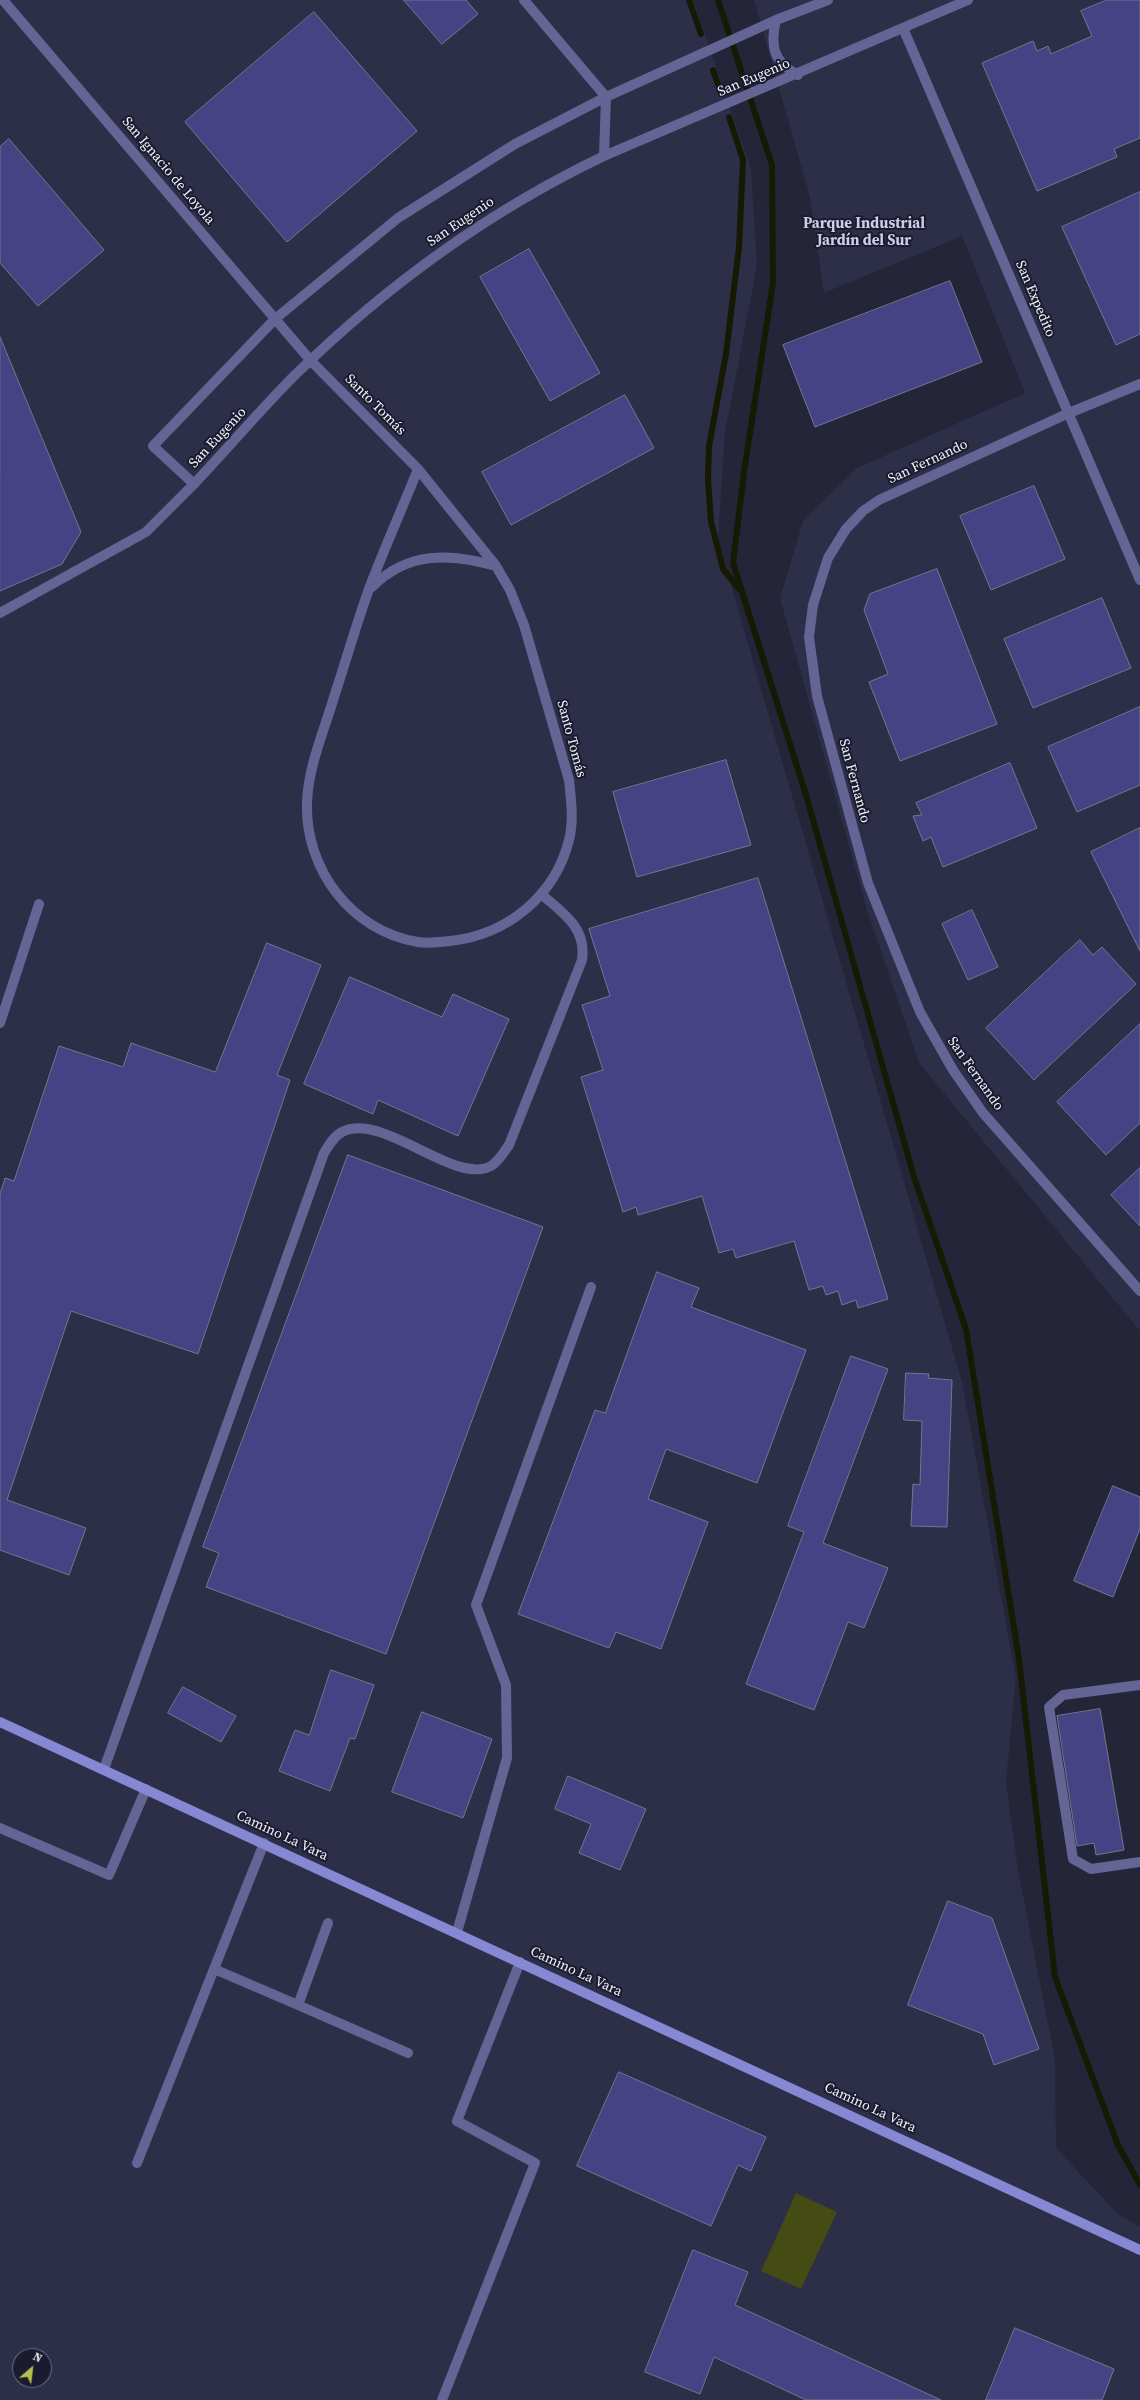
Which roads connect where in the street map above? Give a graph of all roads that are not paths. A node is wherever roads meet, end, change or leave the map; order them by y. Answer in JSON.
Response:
{"nodes":[{"id":1,"x":3,"y":0,"type":"edge"},
{"id":2,"x":524,"y":0,"type":"edge"},
{"id":3,"x":828,"y":0,"type":"edge"},
{"id":4,"x":968,"y":0,"type":"edge"},
{"id":5,"x":776,"y":20,"type":"junction"},
{"id":6,"x":903,"y":28,"type":"junction"},
{"id":7,"x":798,"y":75,"type":"junction"},
{"id":8,"x":606,"y":97,"type":"junction"},
{"id":9,"x":604,"y":156,"type":"junction"},
{"id":10,"x":275,"y":319,"type":"junction"},
{"id":11,"x":311,"y":361,"type":"junction"},
{"id":12,"x":1140,"y":384,"type":"edge"},
{"id":13,"x":1069,"y":413,"type":"junction"},
{"id":14,"x":418,"y":469,"type":"junction"},
{"id":15,"x":194,"y":484,"type":"junction"},
{"id":16,"x":496,"y":566,"type":"junction"},
{"id":17,"x":1140,"y":580,"type":"edge"},
{"id":18,"x":369,"y":590,"type":"junction"},
{"id":19,"x":0,"y":613,"type":"edge"},
{"id":20,"x":541,"y":894,"type":"junction"},
{"id":21,"x":39,"y":904,"type":"dead end"},
{"id":22,"x":0,"y":1023,"type":"edge"},
{"id":23,"x":591,"y":1287,"type":"dead end"},
{"id":24,"x":1140,"y":1291,"type":"edge"},
{"id":25,"x":1140,"y":1685,"type":"edge"},
{"id":26,"x":0,"y":1722,"type":"edge"},
{"id":27,"x":104,"y":1769,"type":"junction"},
{"id":28,"x":146,"y":1789,"type":"junction"},
{"id":29,"x":0,"y":1828,"type":"edge"},
{"id":30,"x":264,"y":1843,"type":"junction"},
{"id":31,"x":1140,"y":1862,"type":"edge"},
{"id":32,"x":328,"y":1923,"type":"dead end"},
{"id":33,"x":457,"y":1932,"type":"junction"},
{"id":34,"x":520,"y":1962,"type":"junction"},
{"id":35,"x":214,"y":1969,"type":"junction"},
{"id":36,"x":298,"y":2005,"type":"junction"},
{"id":37,"x":408,"y":2053,"type":"dead end"},
{"id":38,"x":137,"y":2162,"type":"dead end"},
{"id":39,"x":1140,"y":2250,"type":"edge"},
{"id":40,"x":442,"y":2400,"type":"edge"}],
"edges":[{"from":1,"to":10,"type":"street","name":"San Ignacio de Loyola"},
{"from":2,"to":8,"type":"street"},
{"from":3,"to":5,"type":"street","name":"San Eugenio"},
{"from":4,"to":6,"type":"street","name":"San Eugenio"},
{"from":5,"to":7,"type":"street"},
{"from":5,"to":8,"type":"street","name":"San Eugenio"},
{"from":6,"to":7,"type":"street","name":"San Eugenio"},
{"from":6,"to":13,"type":"street","name":"San Expedito"},
{"from":7,"to":9,"type":"street","name":"San Eugenio"},
{"from":8,"to":9,"type":"street"},
{"from":8,"to":10,"type":"street","name":"San Eugenio"},
{"from":9,"to":11,"type":"street","name":"San Eugenio"},
{"from":10,"to":11,"type":"street","name":"San Ignacio de Loyola"},
{"from":10,"to":15,"type":"street","name":"San Eugenio"},
{"from":11,"to":14,"type":"street","name":"Santo Tomás"},
{"from":11,"to":15,"type":"street","name":"San Eugenio"},
{"from":12,"to":13,"type":"street","name":"San Fernando"},
{"from":13,"to":17,"type":"street","name":"San Expedito"},
{"from":13,"to":24,"type":"street","name":"San Fernando"},
{"from":14,"to":16,"type":"street","name":"Santo Tomás"},
{"from":14,"to":18,"type":"street","name":"Santo Tomás"},
{"from":15,"to":19,"type":"street"},
{"from":16,"to":18,"type":"street","name":"Santo Tomás"},
{"from":16,"to":20,"type":"street","name":"Santo Tomás"},
{"from":18,"to":20,"type":"street","name":"Santo Tomás"},
{"from":20,"to":27,"type":"street"},
{"from":21,"to":22,"type":"street"},
{"from":23,"to":33,"type":"street"},
{"from":25,"to":31,"type":"street"},
{"from":26,"to":27,"type":"street","name":"Camino La Vara"},
{"from":27,"to":28,"type":"street","name":"Camino La Vara"},
{"from":28,"to":29,"type":"street"},
{"from":28,"to":30,"type":"street","name":"Camino La Vara"},
{"from":30,"to":33,"type":"street","name":"Camino La Vara"},
{"from":30,"to":35,"type":"street"},
{"from":32,"to":36,"type":"street"},
{"from":33,"to":34,"type":"street","name":"Camino La Vara"},
{"from":34,"to":39,"type":"street","name":"Camino La Vara"},
{"from":34,"to":40,"type":"street"},
{"from":35,"to":36,"type":"street"},
{"from":35,"to":38,"type":"street"},
{"from":36,"to":37,"type":"street"}]}
